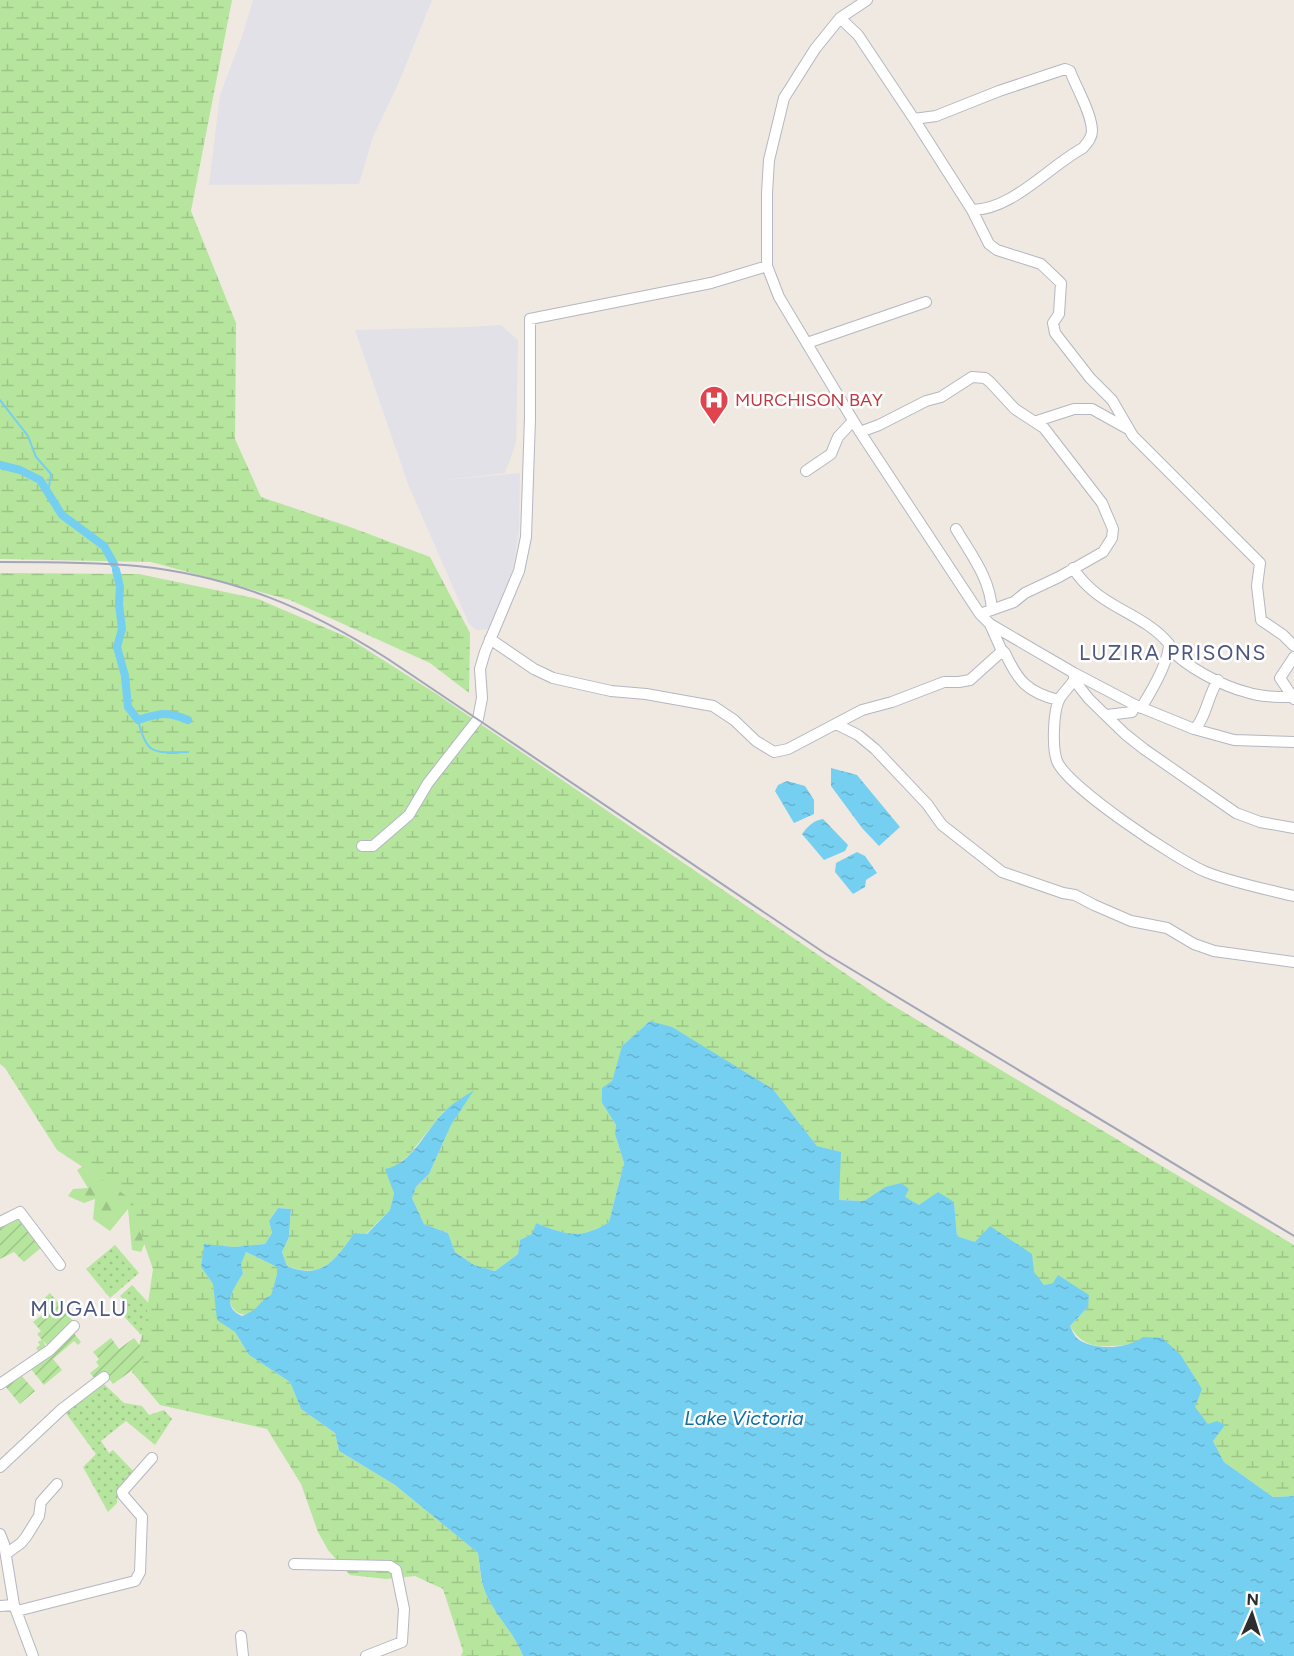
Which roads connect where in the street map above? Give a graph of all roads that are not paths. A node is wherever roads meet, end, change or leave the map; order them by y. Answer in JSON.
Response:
{"nodes":[{"id":1,"x":867,"y":0,"type":"edge"},
{"id":2,"x":840,"y":18,"type":"junction"},
{"id":3,"x":914,"y":119,"type":"junction"},
{"id":4,"x":972,"y":210,"type":"junction"},
{"id":5,"x":767,"y":266,"type":"junction"},
{"id":6,"x":926,"y":303,"type":"dead end"},
{"id":7,"x":807,"y":343,"type":"junction"},
{"id":8,"x":854,"y":421,"type":"junction"},
{"id":9,"x":1037,"y":422,"type":"junction"},
{"id":10,"x":1129,"y":429,"type":"junction"},
{"id":11,"x":860,"y":432,"type":"junction"},
{"id":12,"x":806,"y":471,"type":"dead end"},
{"id":13,"x":956,"y":529,"type":"dead end"},
{"id":14,"x":1073,"y":568,"type":"junction"},
{"id":15,"x":992,"y":610,"type":"junction"},
{"id":16,"x":980,"y":614,"type":"junction"},
{"id":17,"x":990,"y":624,"type":"junction"},
{"id":18,"x":490,"y":639,"type":"junction"},
{"id":19,"x":1294,"y":646,"type":"edge"},
{"id":20,"x":1005,"y":652,"type":"junction"},
{"id":21,"x":1167,"y":654,"type":"junction"},
{"id":22,"x":1294,"y":657,"type":"edge"},
{"id":23,"x":1074,"y":677,"type":"junction"},
{"id":24,"x":1218,"y":680,"type":"junction"},
{"id":25,"x":1293,"y":698,"type":"edge"},
{"id":26,"x":1058,"y":700,"type":"junction"},
{"id":27,"x":1138,"y":706,"type":"junction"},
{"id":28,"x":1107,"y":715,"type":"junction"},
{"id":29,"x":836,"y":724,"type":"junction"},
{"id":30,"x":1194,"y":729,"type":"junction"},
{"id":31,"x":1294,"y":742,"type":"edge"},
{"id":32,"x":1294,"y":828,"type":"edge"},
{"id":33,"x":362,"y":846,"type":"dead end"},
{"id":34,"x":1294,"y":896,"type":"edge"},
{"id":35,"x":1294,"y":962,"type":"edge"},
{"id":36,"x":0,"y":1222,"type":"edge"},
{"id":37,"x":60,"y":1264,"type":"dead end"},
{"id":38,"x":74,"y":1326,"type":"dead end"},
{"id":39,"x":104,"y":1377,"type":"dead end"},
{"id":40,"x":0,"y":1384,"type":"edge"},
{"id":41,"x":152,"y":1458,"type":"dead end"},
{"id":42,"x":0,"y":1467,"type":"edge"},
{"id":43,"x":57,"y":1484,"type":"dead end"},
{"id":44,"x":0,"y":1534,"type":"edge"},
{"id":45,"x":6,"y":1554,"type":"junction"},
{"id":46,"x":294,"y":1564,"type":"dead end"},
{"id":47,"x":0,"y":1606,"type":"edge"},
{"id":48,"x":15,"y":1608,"type":"junction"},
{"id":49,"x":241,"y":1636,"type":"dead end"},
{"id":50,"x":33,"y":1656,"type":"edge"},
{"id":51,"x":243,"y":1656,"type":"edge"},
{"id":52,"x":366,"y":1656,"type":"edge"}],
"edges":[{"from":1,"to":2,"type":"street"},
{"from":2,"to":3,"type":"street"},
{"from":2,"to":5,"type":"street"},
{"from":3,"to":4,"type":"street"},
{"from":3,"to":4,"type":"street"},
{"from":4,"to":10,"type":"street"},
{"from":5,"to":7,"type":"street"},
{"from":5,"to":18,"type":"street"},
{"from":6,"to":7,"type":"street"},
{"from":7,"to":8,"type":"street"},
{"from":8,"to":11,"type":"street"},
{"from":8,"to":12,"type":"street"},
{"from":9,"to":10,"type":"street"},
{"from":9,"to":11,"type":"street"},
{"from":9,"to":14,"type":"street"},
{"from":10,"to":19,"type":"street"},
{"from":11,"to":16,"type":"street"},
{"from":13,"to":15,"type":"street"},
{"from":14,"to":15,"type":"street"},
{"from":14,"to":21,"type":"street"},
{"from":15,"to":16,"type":"street"},
{"from":16,"to":17,"type":"street"},
{"from":17,"to":20,"type":"street"},
{"from":17,"to":23,"type":"street"},
{"from":18,"to":29,"type":"street"},
{"from":18,"to":33,"type":"street"},
{"from":20,"to":26,"type":"street"},
{"from":20,"to":29,"type":"street"},
{"from":21,"to":24,"type":"street"},
{"from":21,"to":27,"type":"street"},
{"from":22,"to":25,"type":"street"},
{"from":23,"to":26,"type":"street"},
{"from":23,"to":27,"type":"street"},
{"from":23,"to":28,"type":"street"},
{"from":24,"to":25,"type":"street"},
{"from":24,"to":30,"type":"street"},
{"from":26,"to":34,"type":"street"},
{"from":27,"to":28,"type":"street"},
{"from":27,"to":30,"type":"street"},
{"from":28,"to":32,"type":"street"},
{"from":29,"to":35,"type":"street"},
{"from":30,"to":31,"type":"street"},
{"from":36,"to":37,"type":"street"},
{"from":38,"to":40,"type":"street"},
{"from":39,"to":42,"type":"street"},
{"from":41,"to":48,"type":"street"},
{"from":43,"to":45,"type":"street"},
{"from":44,"to":45,"type":"street"},
{"from":45,"to":48,"type":"street"},
{"from":46,"to":52,"type":"street"},
{"from":47,"to":48,"type":"street"},
{"from":48,"to":50,"type":"street"},
{"from":49,"to":51,"type":"street"}]}
